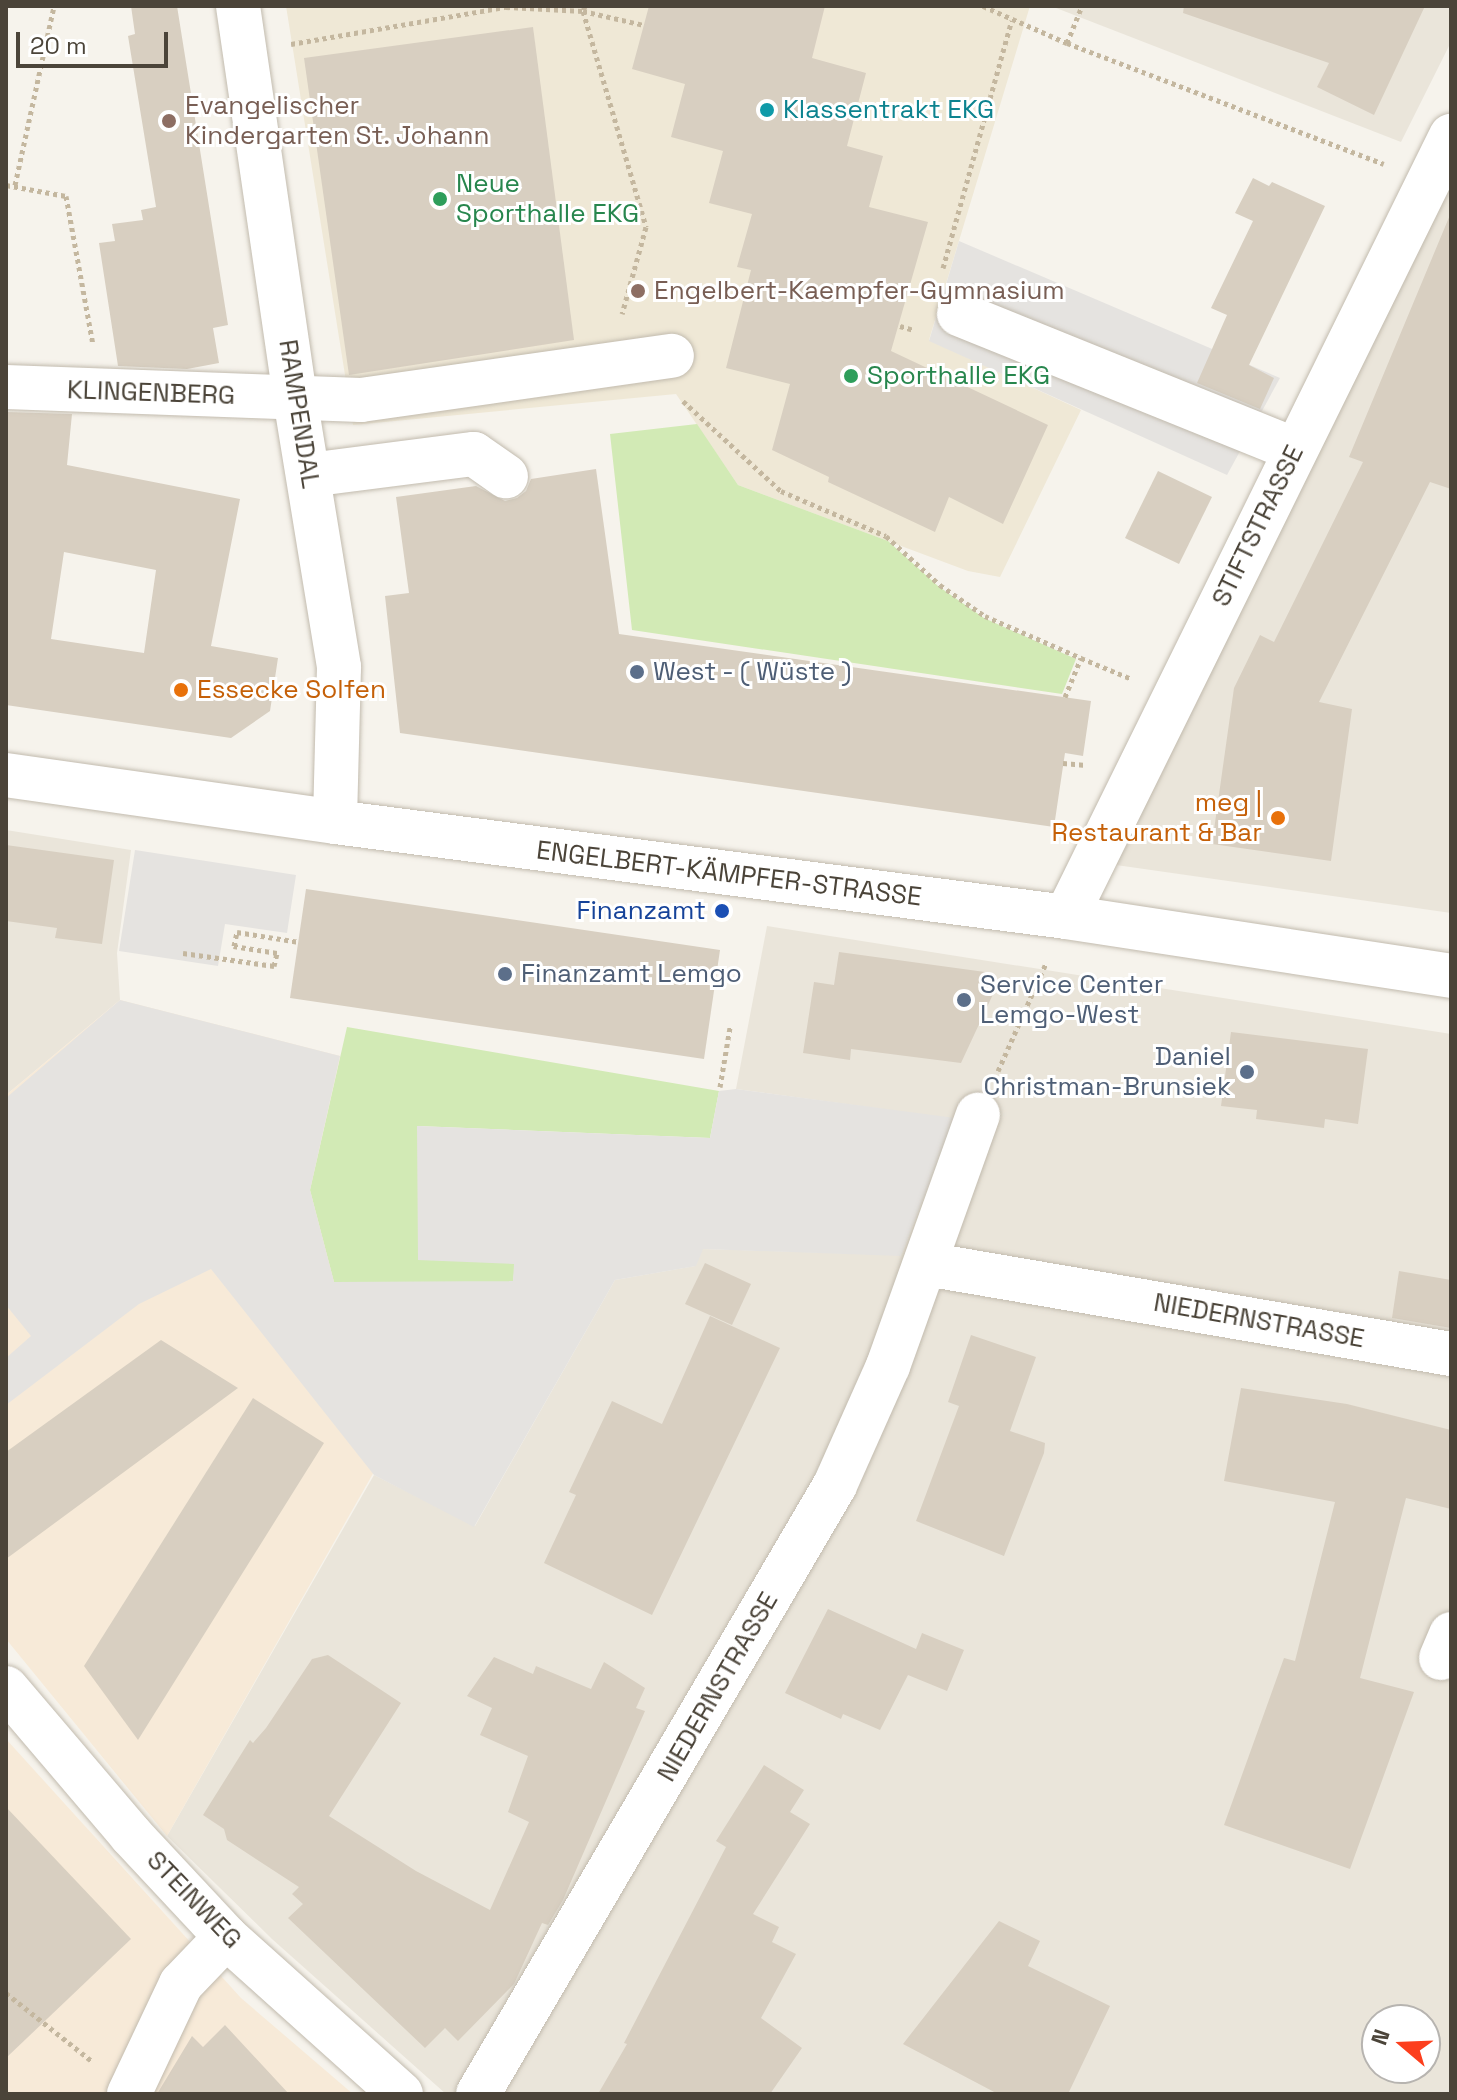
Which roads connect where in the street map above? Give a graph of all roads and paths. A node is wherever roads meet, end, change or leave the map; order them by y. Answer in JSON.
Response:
{"nodes":[{"id":1,"x":54,"y":6,"type":"edge"},
{"id":2,"x":238,"y":6,"type":"edge"},
{"id":3,"x":983,"y":6,"type":"edge"},
{"id":4,"x":1082,"y":6,"type":"edge"},
{"id":5,"x":584,"y":8,"type":"edge"},
{"id":6,"x":1012,"y":20,"type":"junction"},
{"id":7,"x":644,"y":25,"type":"dead end"},
{"id":8,"x":1067,"y":43,"type":"junction"},
{"id":9,"x":245,"y":53,"type":"junction"},
{"id":10,"x":1451,"y":136,"type":"edge"},
{"id":11,"x":1428,"y":181,"type":"junction"},
{"id":12,"x":6,"y":185,"type":"edge"},
{"id":13,"x":15,"y":185,"type":"junction"},
{"id":14,"x":941,"y":273,"type":"dead end"},
{"id":15,"x":942,"y":324,"type":"joint"},
{"id":16,"x":900,"y":326,"type":"dead end"},
{"id":17,"x":639,"y":361,"type":"junction"},
{"id":18,"x":6,"y":387,"type":"edge"},
{"id":19,"x":102,"y":391,"type":"junction"},
{"id":20,"x":295,"y":398,"type":"junction"},
{"id":21,"x":1295,"y":450,"type":"junction"},
{"id":22,"x":309,"y":475,"type":"junction"},
{"id":23,"x":506,"y":476,"type":"dead end"},
{"id":24,"x":1081,"y":658,"type":"junction"},
{"id":25,"x":1174,"y":696,"type":"junction"},
{"id":26,"x":1065,"y":697,"type":"dead end"},
{"id":27,"x":6,"y":775,"type":"edge"},
{"id":28,"x":335,"y":822,"type":"junction"},
{"id":29,"x":1066,"y":917,"type":"junction"},
{"id":30,"x":299,"y":942,"type":"dead end"},
{"id":31,"x":183,"y":953,"type":"dead end"},
{"id":32,"x":1451,"y":976,"type":"edge"},
{"id":33,"x":730,"y":1027,"type":"dead end"},
{"id":34,"x":720,"y":1087,"type":"dead end"},
{"id":35,"x":978,"y":1115,"type":"joint"},
{"id":36,"x":926,"y":1264,"type":"junction"},
{"id":37,"x":1451,"y":1354,"type":"edge"},
{"id":38,"x":6,"y":1688,"type":"edge"},
{"id":39,"x":226,"y":1937,"type":"junction"},
{"id":40,"x":6,"y":1993,"type":"edge"},
{"id":41,"x":129,"y":2093,"type":"edge"},
{"id":42,"x":401,"y":2094,"type":"edge"},
{"id":43,"x":478,"y":2094,"type":"edge"}],
"edges":[{"from":1,"to":13,"type":"path"},
{"from":2,"to":9,"type":"street","name":"RAMPENDAL"},
{"from":3,"to":6,"type":"path"},
{"from":4,"to":8,"type":"path"},
{"from":5,"to":7,"type":"path"},
{"from":5,"to":9,"type":"path"},
{"from":5,"to":17,"type":"path"},
{"from":6,"to":8,"type":"path"},
{"from":6,"to":14,"type":"path"},
{"from":8,"to":11,"type":"path"},
{"from":9,"to":20,"type":"street","name":"RAMPENDAL"},
{"from":10,"to":11,"type":"street","name":"STIFTSTRASSE"},
{"from":11,"to":21,"type":"street","name":"STIFTSTRASSE"},
{"from":12,"to":13,"type":"path"},
{"from":13,"to":19,"type":"path"},
{"from":15,"to":16,"type":"path"},
{"from":15,"to":21,"type":"street"},
{"from":17,"to":20,"type":"street","name":"KLINGENBERG"},
{"from":17,"to":24,"type":"path"},
{"from":18,"to":19,"type":"street","name":"KLINGENBERG"},
{"from":19,"to":20,"type":"street","name":"KLINGENBERG"},
{"from":20,"to":22,"type":"street","name":"RAMPENDAL"},
{"from":21,"to":25,"type":"street","name":"STIFTSTRASSE"},
{"from":22,"to":23,"type":"street"},
{"from":22,"to":28,"type":"street","name":"RAMPENDAL"},
{"from":24,"to":25,"type":"path"},
{"from":24,"to":26,"type":"path"},
{"from":25,"to":29,"type":"street","name":"STIFTSTRASSE"},
{"from":27,"to":28,"type":"street","name":"ENGELBERT-KÄMPFER-STRASSE"},
{"from":28,"to":29,"type":"street","name":"ENGELBERT-KÄMPFER-STRASSE"},
{"from":29,"to":32,"type":"street","name":"ENGELBERT-KÄMPFER-STRASSE"},
{"from":29,"to":35,"type":"path"},
{"from":30,"to":31,"type":"path"},
{"from":33,"to":34,"type":"path"},
{"from":35,"to":36,"type":"street","name":"NIEDERNSTRASSE"},
{"from":36,"to":37,"type":"street","name":"NIEDERNSTRASSE"},
{"from":36,"to":43,"type":"street","name":"NIEDERNSTRASSE"},
{"from":38,"to":39,"type":"street","name":"STEINWEG"},
{"from":39,"to":41,"type":"street"},
{"from":39,"to":42,"type":"street","name":"STEINWEG"},
{"from":40,"to":41,"type":"path"}]}
